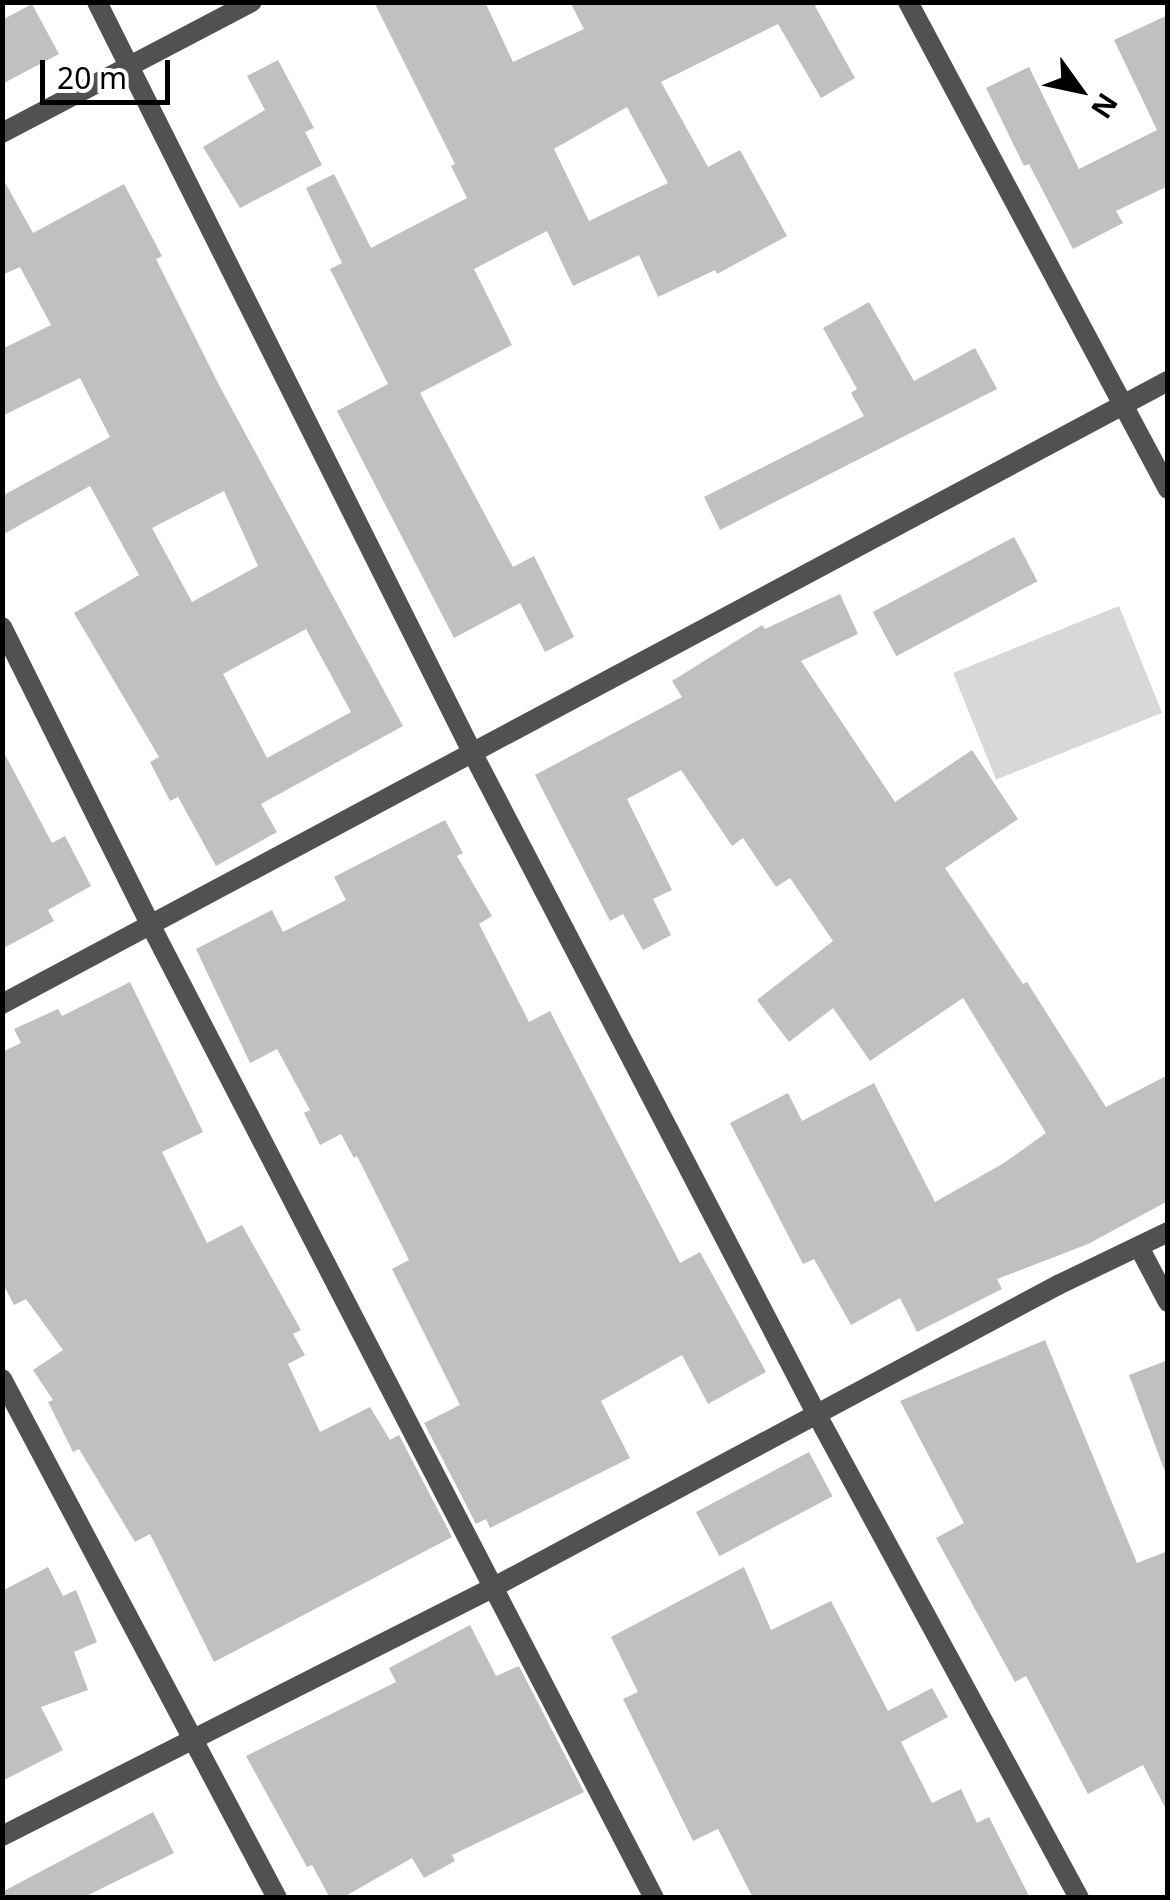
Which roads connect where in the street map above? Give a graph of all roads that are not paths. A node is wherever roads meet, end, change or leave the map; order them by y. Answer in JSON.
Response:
{"nodes":[{"id":1,"x":96,"y":2,"type":"edge"},
{"id":2,"x":252,"y":2,"type":"edge"},
{"id":3,"x":908,"y":2,"type":"edge"},
{"id":4,"x":128,"y":67,"type":"junction"},
{"id":5,"x":2,"y":133,"type":"edge"},
{"id":6,"x":1168,"y":381,"type":"edge"},
{"id":7,"x":1126,"y":405,"type":"junction"},
{"id":8,"x":1168,"y":489,"type":"edge"},
{"id":9,"x":2,"y":627,"type":"edge"},
{"id":10,"x":472,"y":752,"type":"junction"},
{"id":11,"x":151,"y":926,"type":"junction"},
{"id":12,"x":2,"y":1004,"type":"edge"},
{"id":13,"x":1168,"y":1232,"type":"edge"},
{"id":14,"x":1139,"y":1248,"type":"junction"},
{"id":15,"x":1168,"y":1302,"type":"edge"},
{"id":16,"x":2,"y":1379,"type":"edge"},
{"id":17,"x":817,"y":1415,"type":"junction"},
{"id":18,"x":494,"y":1587,"type":"junction"},
{"id":19,"x":198,"y":1740,"type":"junction"},
{"id":20,"x":2,"y":1836,"type":"edge"},
{"id":21,"x":277,"y":1898,"type":"edge"},
{"id":22,"x":654,"y":1898,"type":"edge"},
{"id":23,"x":1079,"y":1898,"type":"edge"}],
"edges":[{"from":1,"to":4,"type":"street"},
{"from":2,"to":4,"type":"street"},
{"from":3,"to":7,"type":"street"},
{"from":4,"to":5,"type":"street"},
{"from":4,"to":10,"type":"street"},
{"from":6,"to":7,"type":"street"},
{"from":7,"to":8,"type":"street"},
{"from":7,"to":10,"type":"street"},
{"from":9,"to":11,"type":"street"},
{"from":10,"to":11,"type":"street"},
{"from":10,"to":17,"type":"street"},
{"from":11,"to":12,"type":"street"},
{"from":11,"to":18,"type":"street"},
{"from":13,"to":14,"type":"street"},
{"from":14,"to":15,"type":"street"},
{"from":14,"to":17,"type":"street"},
{"from":16,"to":19,"type":"street"},
{"from":17,"to":18,"type":"street"},
{"from":17,"to":23,"type":"street"},
{"from":18,"to":19,"type":"street"},
{"from":18,"to":22,"type":"street"},
{"from":19,"to":20,"type":"street"},
{"from":19,"to":21,"type":"street"}]}
